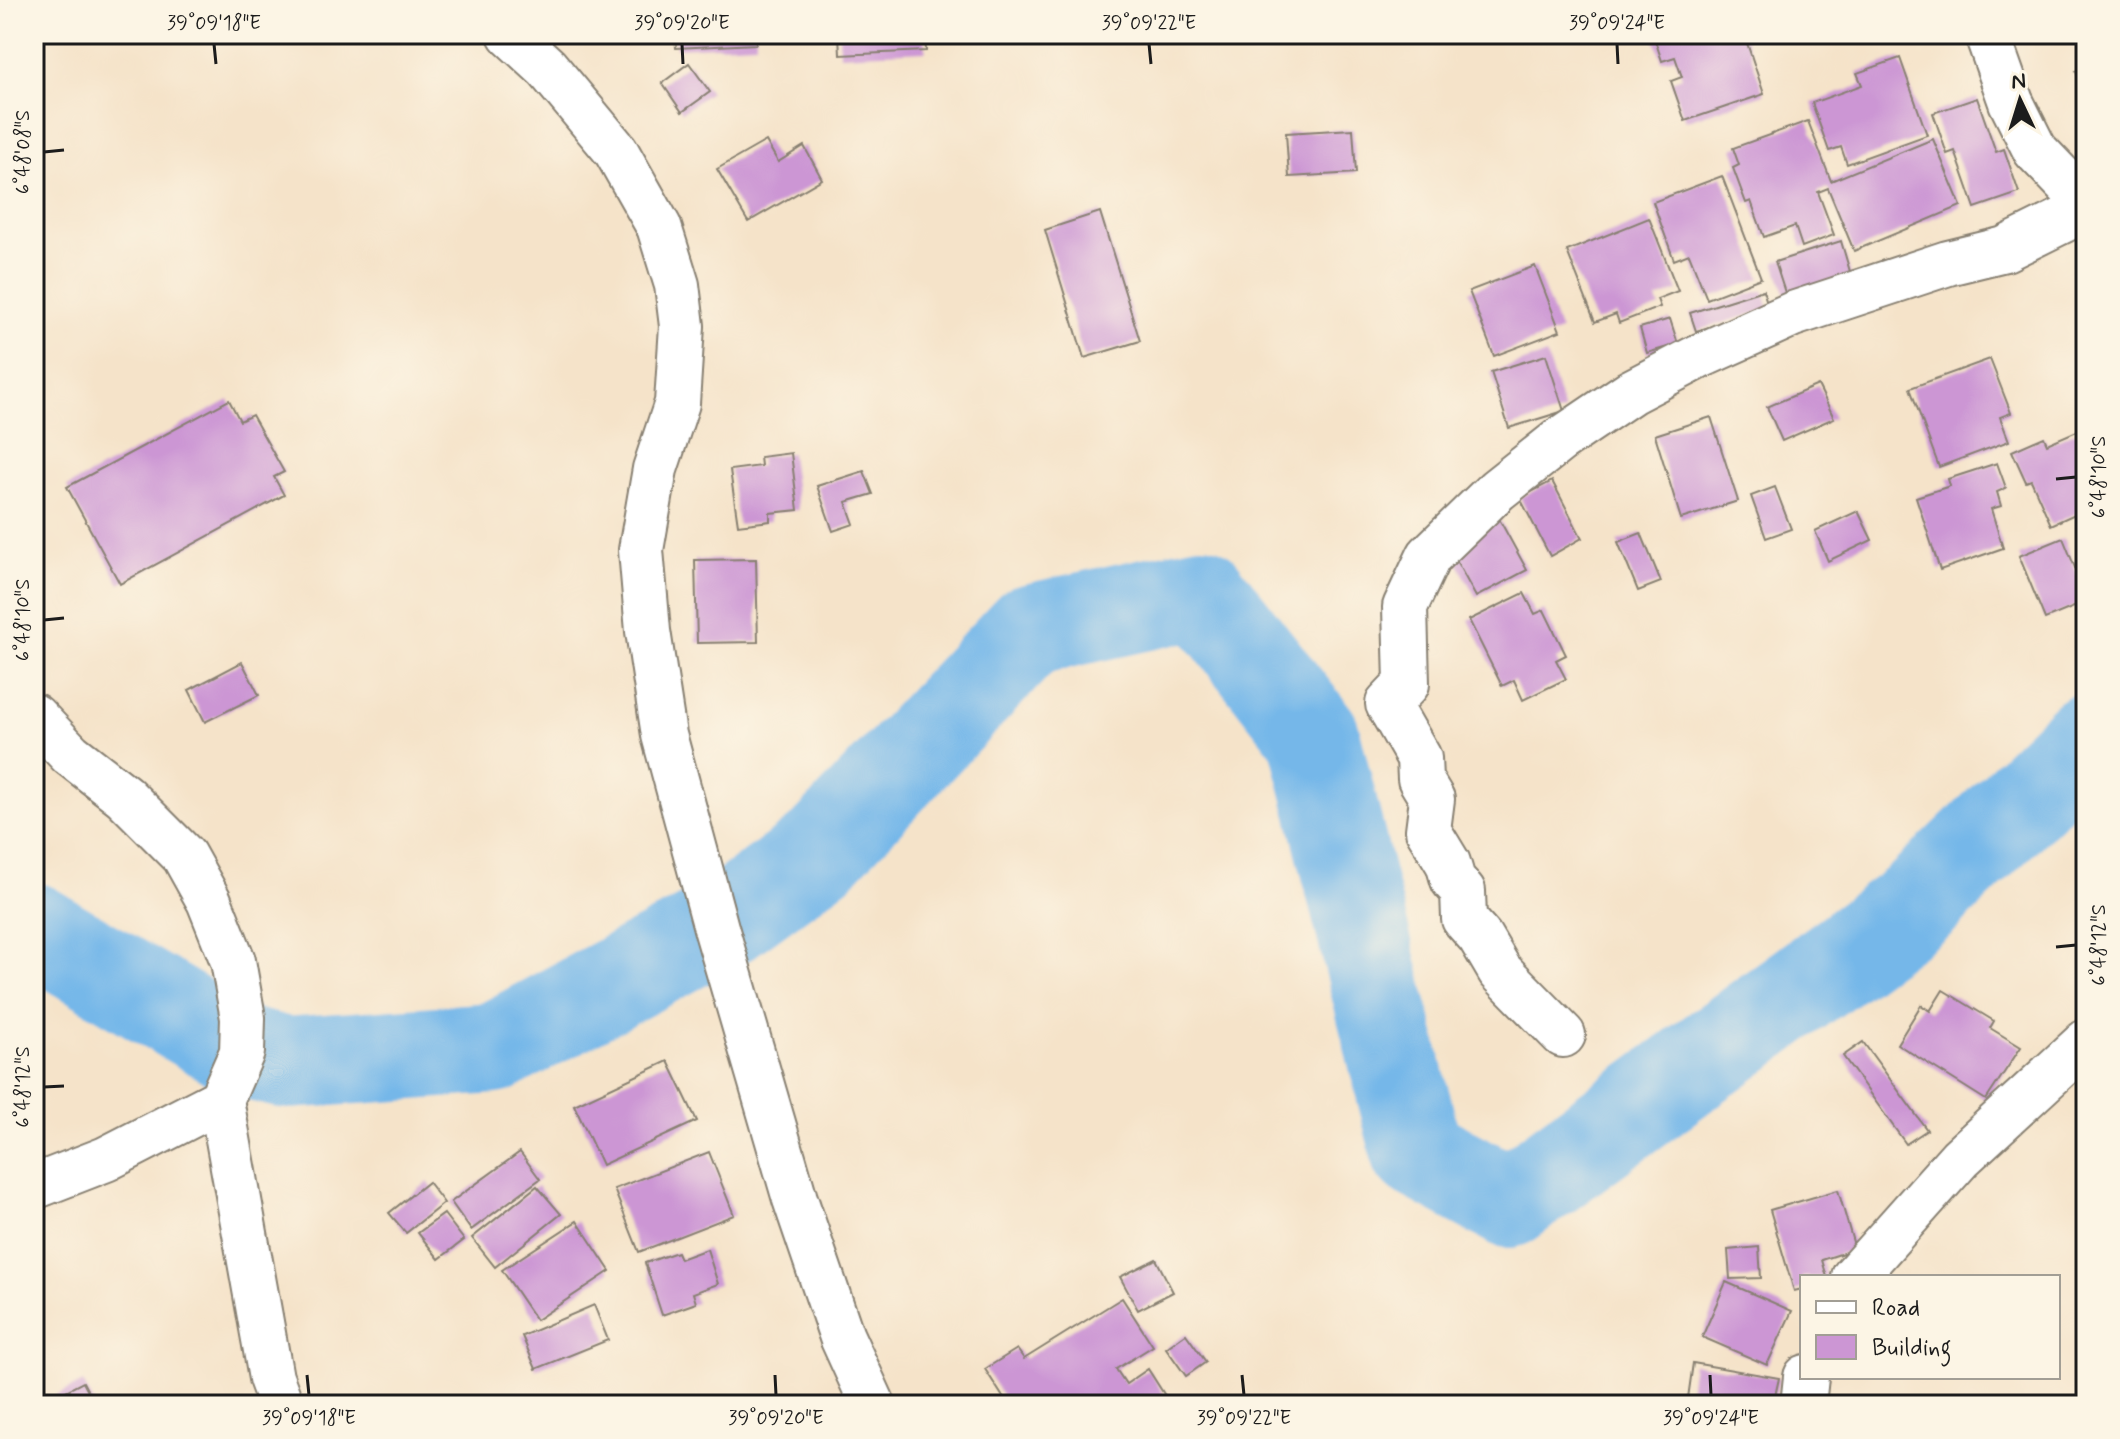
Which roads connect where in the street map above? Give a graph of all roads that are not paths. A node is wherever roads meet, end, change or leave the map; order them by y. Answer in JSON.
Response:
{"nodes":[{"id":1,"x":510,"y":34,"type":"edge"},
{"id":2,"x":1987,"y":34,"type":"edge"},
{"id":3,"x":2086,"y":206,"type":"edge"},
{"id":4,"x":34,"y":716,"type":"edge"},
{"id":5,"x":1563,"y":1035,"type":"dead end"},
{"id":6,"x":2086,"y":1042,"type":"edge"},
{"id":7,"x":221,"y":1100,"type":"junction"},
{"id":8,"x":34,"y":1187,"type":"edge"},
{"id":9,"x":1856,"y":1275,"type":"edge"},
{"id":10,"x":1806,"y":1379,"type":"edge"},
{"id":11,"x":281,"y":1405,"type":"edge"},
{"id":12,"x":873,"y":1405,"type":"edge"},
{"id":13,"x":1803,"y":1405,"type":"edge"}],
"edges":[{"from":1,"to":12,"type":"street"},
{"from":2,"to":3,"type":"street"},
{"from":3,"to":5,"type":"street"},
{"from":4,"to":7,"type":"street"},
{"from":6,"to":9,"type":"street"},
{"from":7,"to":8,"type":"street"},
{"from":7,"to":11,"type":"street"},
{"from":10,"to":13,"type":"street"}]}
